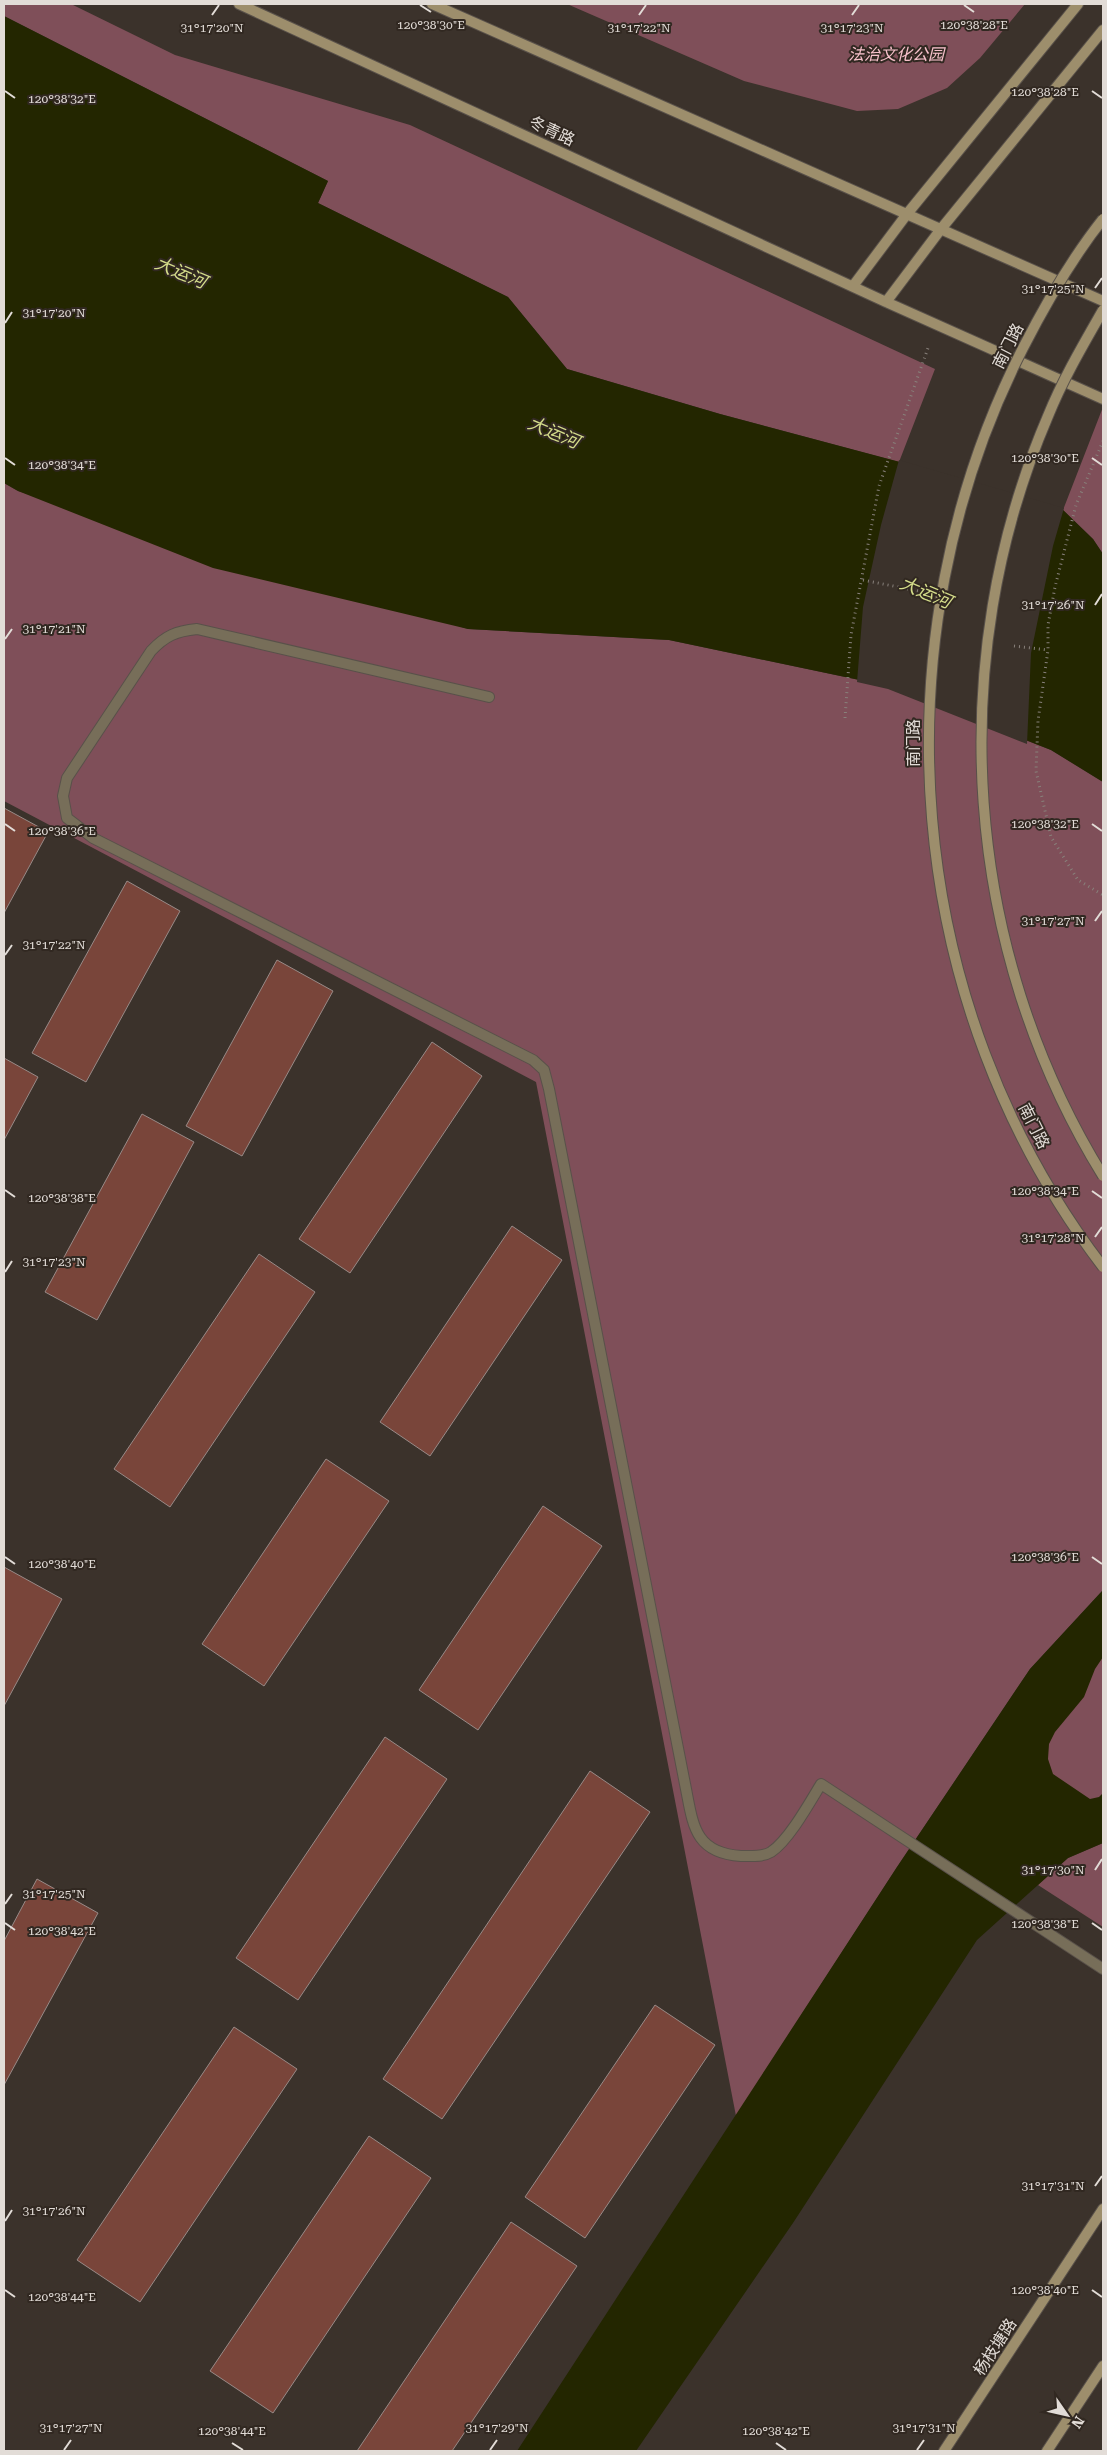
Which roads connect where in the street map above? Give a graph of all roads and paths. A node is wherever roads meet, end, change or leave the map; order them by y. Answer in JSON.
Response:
{"nodes":[{"id":1,"x":240,"y":4,"type":"edge"},
{"id":2,"x":432,"y":4,"type":"edge"},
{"id":3,"x":1078,"y":4,"type":"edge"},
{"id":4,"x":1103,"y":30,"type":"edge"},
{"id":5,"x":907,"y":214,"type":"junction"},
{"id":6,"x":1103,"y":219,"type":"edge"},
{"id":7,"x":941,"y":229,"type":"junction"},
{"id":8,"x":853,"y":286,"type":"junction"},
{"id":9,"x":1103,"y":301,"type":"edge"},
{"id":10,"x":886,"y":302,"type":"junction"},
{"id":11,"x":1103,"y":310,"type":"edge"},
{"id":12,"x":937,"y":325,"type":"junction"},
{"id":13,"x":1103,"y":399,"type":"edge"},
{"id":14,"x":1103,"y":441,"type":"edge"},
{"id":15,"x":863,"y":580,"type":"junction"},
{"id":16,"x":940,"y":596,"type":"junction"},
{"id":17,"x":987,"y":642,"type":"junction"},
{"id":18,"x":1048,"y":650,"type":"junction"},
{"id":19,"x":489,"y":697,"type":"dead end"},
{"id":20,"x":845,"y":718,"type":"dead end"},
{"id":21,"x":1103,"y":895,"type":"edge"},
{"id":22,"x":1103,"y":1176,"type":"edge"},
{"id":23,"x":1103,"y":1267,"type":"edge"},
{"id":24,"x":1103,"y":1969,"type":"edge"},
{"id":25,"x":1103,"y":2209,"type":"edge"},
{"id":26,"x":1103,"y":2366,"type":"edge"},
{"id":27,"x":944,"y":2451,"type":"edge"},
{"id":28,"x":1047,"y":2451,"type":"edge"}],
"edges":[{"from":1,"to":8,"type":"main road","name":"冬青路"},
{"from":2,"to":5,"type":"main road"},
{"from":3,"to":5,"type":"main road"},
{"from":4,"to":7,"type":"main road"},
{"from":5,"to":7,"type":"main road"},
{"from":5,"to":8,"type":"main road"},
{"from":6,"to":16,"type":"main road","name":"南门路","bridge":true},
{"from":7,"to":9,"type":"main road"},
{"from":7,"to":10,"type":"main road"},
{"from":8,"to":10,"type":"main road","name":"冬青路"},
{"from":10,"to":12,"type":"main road","name":"冬青路"},
{"from":11,"to":17,"type":"main road","bridge":true},
{"from":12,"to":13,"type":"main road","name":"冬青路"},
{"from":12,"to":15,"type":"path"},
{"from":14,"to":18,"type":"path"},
{"from":15,"to":16,"type":"path"},
{"from":15,"to":20,"type":"path"},
{"from":16,"to":23,"type":"main road","name":"南门路","bridge":true},
{"from":17,"to":18,"type":"path"},
{"from":17,"to":22,"type":"main road","bridge":true},
{"from":18,"to":21,"type":"path"},
{"from":19,"to":24,"type":"lane"},
{"from":25,"to":27,"type":"main road","name":"杨枝塘路"},
{"from":26,"to":28,"type":"main road"}]}
